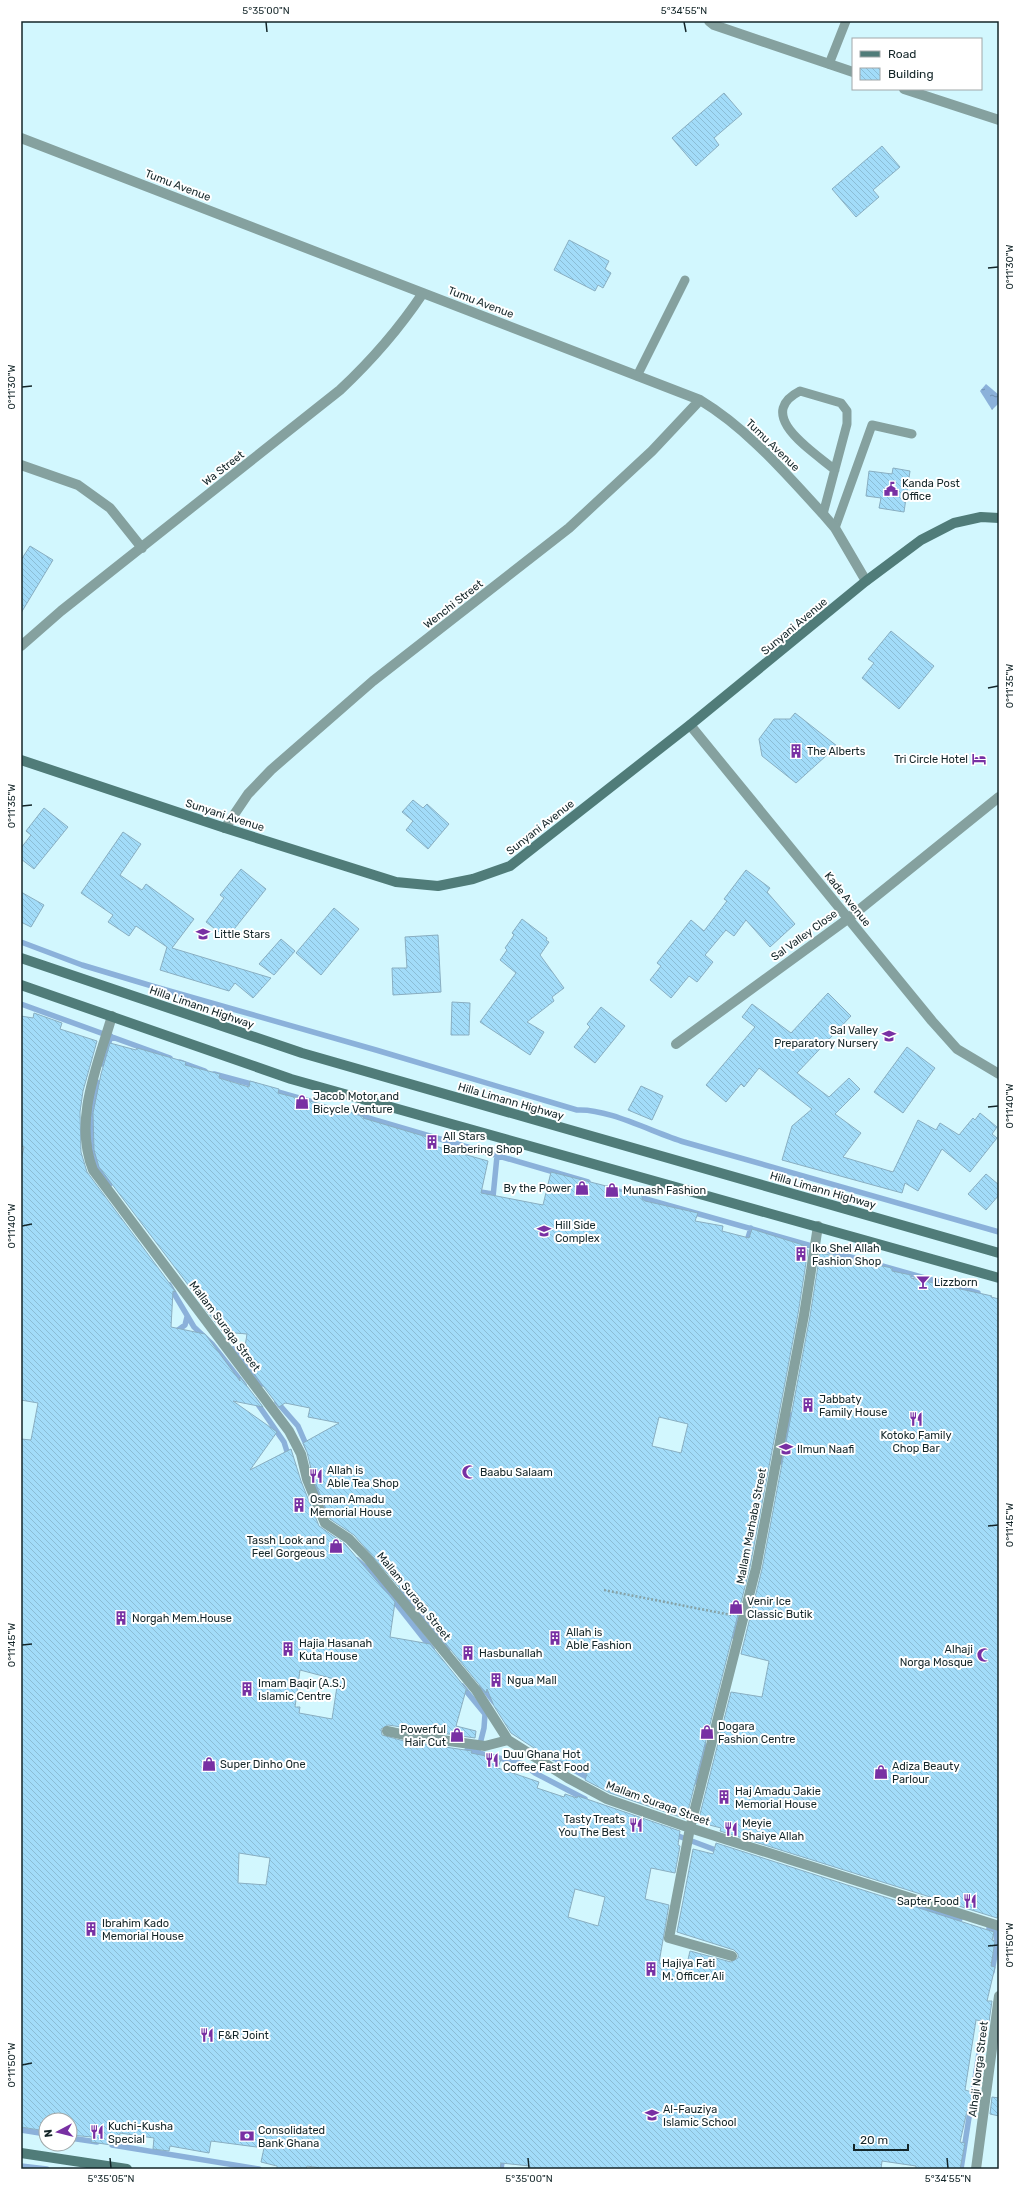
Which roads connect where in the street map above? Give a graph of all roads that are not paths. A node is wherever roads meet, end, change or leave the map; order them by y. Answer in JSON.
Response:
{"nodes":[{"id":1,"x":709,"y":21,"type":"edge"},
{"id":2,"x":846,"y":21,"type":"edge"},
{"id":3,"x":829,"y":64,"type":"junction"},
{"id":4,"x":852,"y":72,"type":"edge"},
{"id":5,"x":907,"y":90,"type":"edge"},
{"id":6,"x":999,"y":120,"type":"edge"},
{"id":7,"x":21,"y":138,"type":"edge"},
{"id":8,"x":685,"y":280,"type":"dead end"},
{"id":9,"x":423,"y":293,"type":"junction"},
{"id":10,"x":637,"y":376,"type":"junction"},
{"id":11,"x":700,"y":400,"type":"junction"},
{"id":12,"x":912,"y":434,"type":"dead end"},
{"id":13,"x":21,"y":464,"type":"edge"},
{"id":14,"x":835,"y":470,"type":"junction"},
{"id":15,"x":823,"y":514,"type":"junction"},
{"id":16,"x":999,"y":518,"type":"edge"},
{"id":17,"x":835,"y":528,"type":"junction"},
{"id":18,"x":142,"y":548,"type":"junction"},
{"id":19,"x":866,"y":581,"type":"junction"},
{"id":20,"x":21,"y":646,"type":"edge"},
{"id":21,"x":690,"y":725,"type":"junction"},
{"id":22,"x":21,"y":760,"type":"edge"},
{"id":23,"x":999,"y":797,"type":"edge"},
{"id":24,"x":225,"y":828,"type":"junction"},
{"id":25,"x":848,"y":918,"type":"junction"},
{"id":26,"x":21,"y":958,"type":"edge"},
{"id":27,"x":21,"y":985,"type":"edge"},
{"id":28,"x":112,"y":1016,"type":"junction"},
{"id":29,"x":676,"y":1044,"type":"dead end"},
{"id":30,"x":999,"y":1074,"type":"edge"},
{"id":31,"x":818,"y":1226,"type":"junction"},
{"id":32,"x":999,"y":1253,"type":"edge"},
{"id":33,"x":999,"y":1278,"type":"edge"},
{"id":34,"x":387,"y":1731,"type":"dead end"},
{"id":35,"x":508,"y":1740,"type":"junction"},
{"id":36,"x":690,"y":1828,"type":"junction"},
{"id":37,"x":999,"y":1926,"type":"edge"},
{"id":38,"x":732,"y":1956,"type":"dead end"},
{"id":39,"x":999,"y":1996,"type":"edge"},
{"id":40,"x":21,"y":2153,"type":"edge"},
{"id":41,"x":127,"y":2169,"type":"edge"},
{"id":42,"x":976,"y":2169,"type":"edge"}],
"edges":[{"from":1,"to":3,"type":"street"},
{"from":2,"to":3,"type":"lane"},
{"from":3,"to":4,"type":"street"},
{"from":5,"to":6,"type":"street"},
{"from":7,"to":9,"type":"street","name":"Tumu Avenue"},
{"from":8,"to":10,"type":"lane"},
{"from":9,"to":10,"type":"street","name":"Tumu Avenue"},
{"from":9,"to":18,"type":"street","name":"Wa Street"},
{"from":10,"to":11,"type":"street","name":"Tumu Avenue"},
{"from":11,"to":15,"type":"street","name":"Tumu Avenue"},
{"from":11,"to":24,"type":"street","name":"Wenchi Street"},
{"from":12,"to":17,"type":"lane"},
{"from":13,"to":18,"type":"street"},
{"from":14,"to":14,"type":"lane"},
{"from":14,"to":15,"type":"lane"},
{"from":15,"to":17,"type":"street","name":"Tumu Avenue"},
{"from":16,"to":19,"type":"main road","name":"Sunyani Avenue"},
{"from":17,"to":19,"type":"street","name":"Tumu Avenue"},
{"from":18,"to":20,"type":"street","name":"Wa Street"},
{"from":19,"to":21,"type":"main road","name":"Sunyani Avenue"},
{"from":21,"to":24,"type":"main road","name":"Sunyani Avenue"},
{"from":21,"to":25,"type":"street","name":"Kade Avenue"},
{"from":22,"to":24,"type":"main road","name":"Sunyani Avenue"},
{"from":23,"to":25,"type":"street","name":"Sal Valley Close"},
{"from":25,"to":29,"type":"street","name":"Sal Valley Close"},
{"from":25,"to":30,"type":"street","name":"Kade Avenue"},
{"from":26,"to":32,"type":"main road","name":"Hilla Limann Highway"},
{"from":27,"to":28,"type":"main road"},
{"from":28,"to":31,"type":"main road"},
{"from":28,"to":35,"type":"street","name":"Mallam Suraqa Street"},
{"from":31,"to":33,"type":"main road"},
{"from":31,"to":36,"type":"street","name":"Mallam Marhaba Street"},
{"from":34,"to":35,"type":"street"},
{"from":35,"to":36,"type":"street","name":"Mallam Suraqa Street"},
{"from":36,"to":37,"type":"street","name":"Mallam Suraqa Street"},
{"from":36,"to":38,"type":"street","name":"Mallam Marhaba Street"},
{"from":39,"to":42,"type":"street","name":"Alhaji Norga Street"},
{"from":40,"to":41,"type":"main road"}]}
